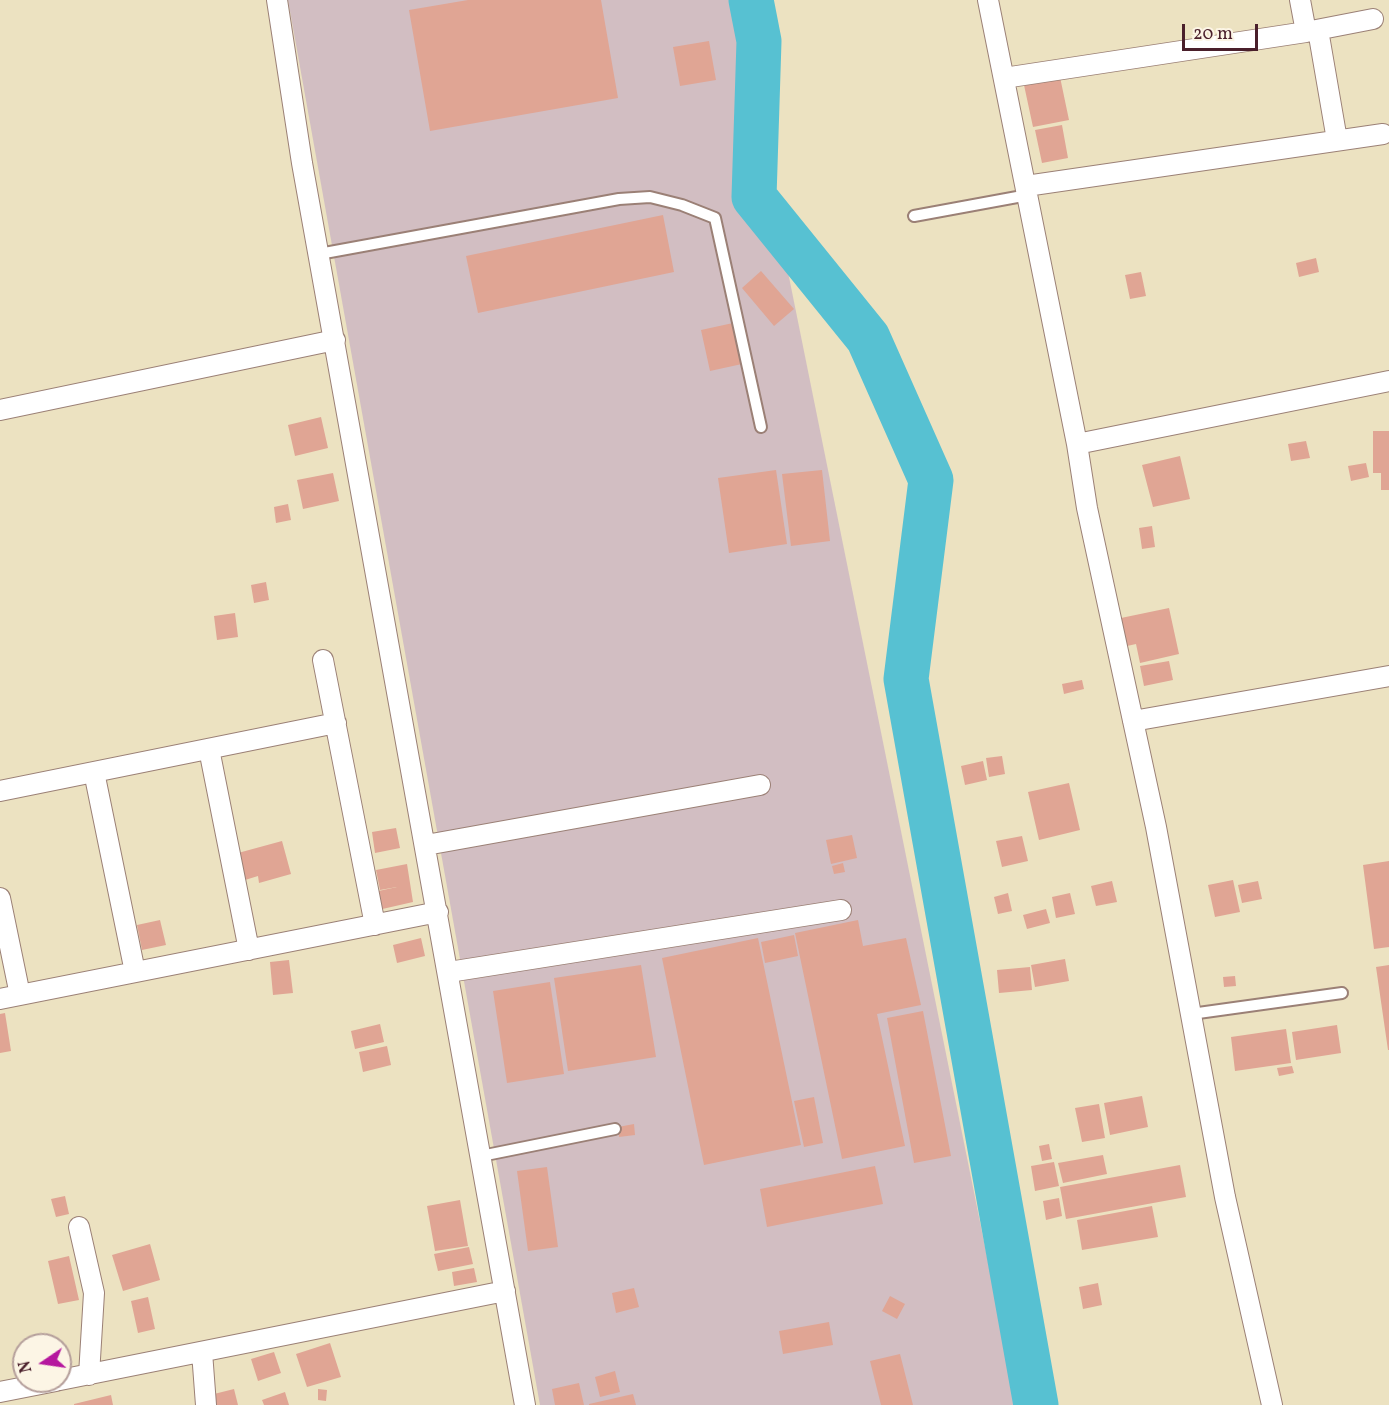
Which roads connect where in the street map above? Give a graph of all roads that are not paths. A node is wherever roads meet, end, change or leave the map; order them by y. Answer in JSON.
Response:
{"nodes":[{"id":1,"x":277,"y":0,"type":"edge"},
{"id":2,"x":988,"y":0,"type":"edge"},
{"id":3,"x":1300,"y":0,"type":"edge"},
{"id":4,"x":1373,"y":19,"type":"dead end"},
{"id":5,"x":1312,"y":31,"type":"junction"},
{"id":6,"x":1004,"y":78,"type":"junction"},
{"id":7,"x":1383,"y":134,"type":"dead end"},
{"id":8,"x":1337,"y":140,"type":"junction"},
{"id":9,"x":1027,"y":190,"type":"junction"},
{"id":10,"x":914,"y":216,"type":"dead end"},
{"id":11,"x":319,"y":254,"type":"junction"},
{"id":12,"x":335,"y":340,"type":"junction"},
{"id":13,"x":1389,"y":381,"type":"edge"},
{"id":14,"x":0,"y":410,"type":"edge"},
{"id":15,"x":761,"y":427,"type":"dead end"},
{"id":16,"x":1077,"y":444,"type":"junction"},
{"id":17,"x":323,"y":660,"type":"dead end"},
{"id":18,"x":1389,"y":676,"type":"edge"},
{"id":19,"x":1133,"y":721,"type":"junction"},
{"id":20,"x":336,"y":723,"type":"junction"},
{"id":21,"x":209,"y":749,"type":"junction"},
{"id":22,"x":94,"y":772,"type":"junction"},
{"id":23,"x":760,"y":785,"type":"dead end"},
{"id":24,"x":0,"y":791,"type":"edge"},
{"id":25,"x":426,"y":845,"type":"junction"},
{"id":26,"x":0,"y":898,"type":"edge"},
{"id":27,"x":840,"y":910,"type":"dead end"},
{"id":28,"x":438,"y":912,"type":"junction"},
{"id":29,"x":375,"y":925,"type":"junction"},
{"id":30,"x":249,"y":950,"type":"junction"},
{"id":31,"x":135,"y":972,"type":"junction"},
{"id":32,"x":449,"y":972,"type":"junction"},
{"id":33,"x":1342,"y":993,"type":"dead end"},
{"id":34,"x":20,"y":995,"type":"junction"},
{"id":35,"x":0,"y":999,"type":"edge"},
{"id":36,"x":1191,"y":1014,"type":"junction"},
{"id":37,"x":615,"y":1129,"type":"dead end"},
{"id":38,"x":481,"y":1156,"type":"junction"},
{"id":39,"x":80,"y":1227,"type":"dead end"},
{"id":40,"x":505,"y":1291,"type":"junction"},
{"id":41,"x":202,"y":1352,"type":"junction"},
{"id":42,"x":88,"y":1375,"type":"junction"},
{"id":43,"x":72,"y":1378,"type":"edge"},
{"id":44,"x":206,"y":1405,"type":"edge"},
{"id":45,"x":525,"y":1405,"type":"edge"},
{"id":46,"x":1272,"y":1405,"type":"edge"}],
"edges":[{"from":1,"to":11,"type":"street"},
{"from":2,"to":6,"type":"street"},
{"from":3,"to":5,"type":"street"},
{"from":4,"to":5,"type":"street"},
{"from":5,"to":6,"type":"street"},
{"from":5,"to":8,"type":"street"},
{"from":6,"to":9,"type":"street"},
{"from":7,"to":8,"type":"street"},
{"from":8,"to":9,"type":"street"},
{"from":9,"to":10,"type":"lane"},
{"from":9,"to":16,"type":"street"},
{"from":11,"to":12,"type":"street"},
{"from":11,"to":15,"type":"lane"},
{"from":12,"to":14,"type":"street"},
{"from":12,"to":25,"type":"street"},
{"from":13,"to":16,"type":"street"},
{"from":16,"to":19,"type":"street"},
{"from":17,"to":20,"type":"street"},
{"from":18,"to":19,"type":"street"},
{"from":19,"to":36,"type":"street"},
{"from":20,"to":21,"type":"street"},
{"from":20,"to":29,"type":"street"},
{"from":21,"to":22,"type":"street"},
{"from":21,"to":30,"type":"street"},
{"from":22,"to":24,"type":"street"},
{"from":22,"to":31,"type":"street"},
{"from":23,"to":25,"type":"street"},
{"from":25,"to":28,"type":"street"},
{"from":26,"to":34,"type":"street"},
{"from":27,"to":32,"type":"street"},
{"from":28,"to":29,"type":"street"},
{"from":28,"to":32,"type":"street"},
{"from":29,"to":30,"type":"street"},
{"from":30,"to":31,"type":"street"},
{"from":31,"to":34,"type":"street"},
{"from":32,"to":38,"type":"street"},
{"from":33,"to":36,"type":"lane"},
{"from":34,"to":35,"type":"street"},
{"from":36,"to":46,"type":"street"},
{"from":37,"to":38,"type":"lane"},
{"from":38,"to":40,"type":"street"},
{"from":39,"to":42,"type":"street"},
{"from":40,"to":41,"type":"street"},
{"from":40,"to":45,"type":"street"},
{"from":41,"to":42,"type":"street"},
{"from":41,"to":44,"type":"street"},
{"from":42,"to":43,"type":"street"}]}
